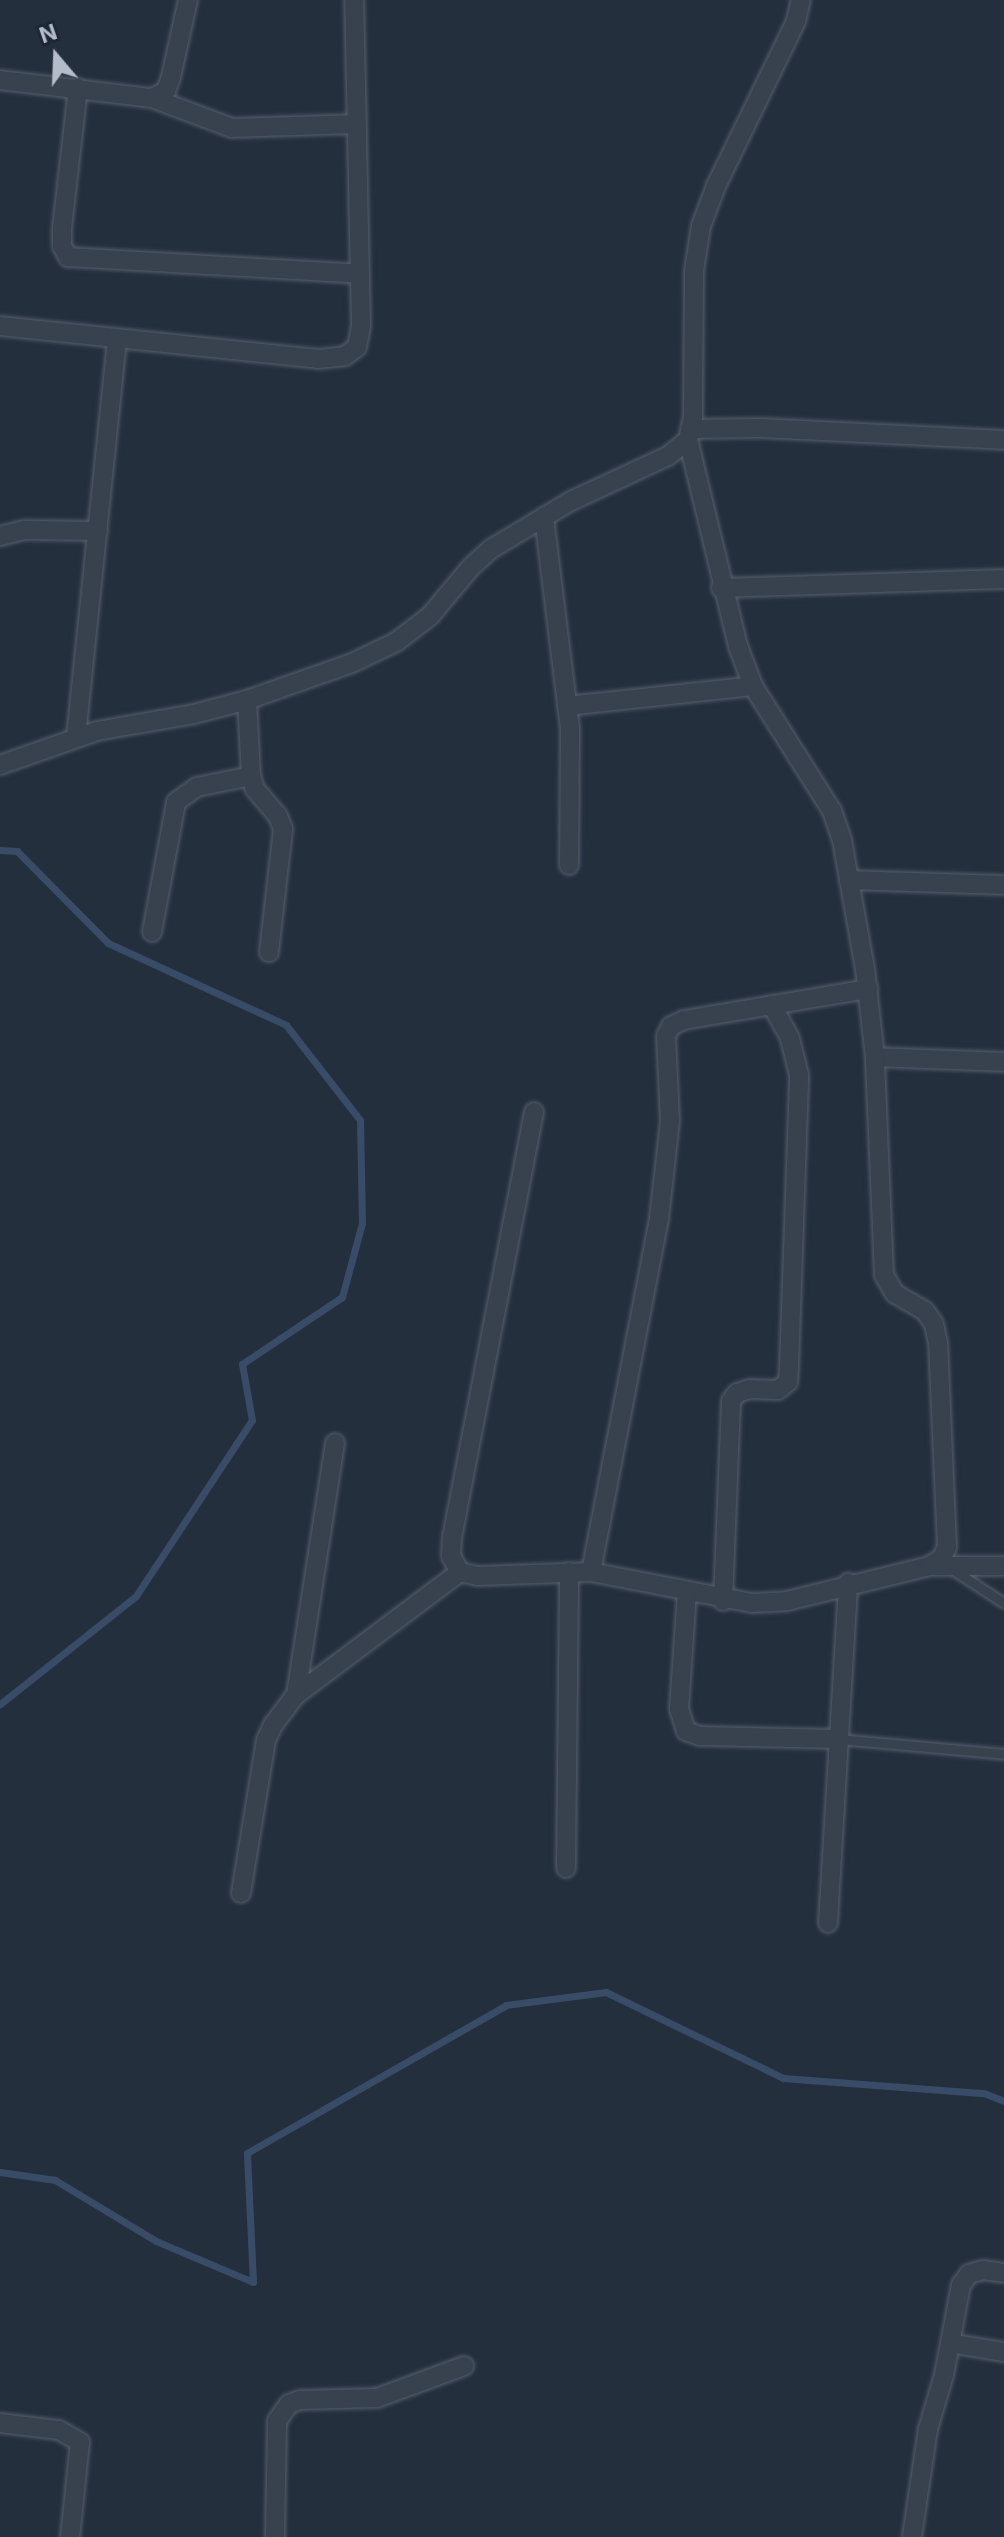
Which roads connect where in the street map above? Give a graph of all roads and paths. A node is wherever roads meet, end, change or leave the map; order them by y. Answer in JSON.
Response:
{"nodes":[{"id":1,"x":188,"y":0,"type":"edge"},
{"id":2,"x":354,"y":0,"type":"edge"},
{"id":3,"x":801,"y":0,"type":"edge"},
{"id":4,"x":0,"y":80,"type":"edge"},
{"id":5,"x":78,"y":88,"type":"junction"},
{"id":6,"x":152,"y":98,"type":"junction"},
{"id":7,"x":357,"y":124,"type":"junction"},
{"id":8,"x":360,"y":274,"type":"junction"},
{"id":9,"x":0,"y":326,"type":"edge"},
{"id":10,"x":117,"y":339,"type":"junction"},
{"id":11,"x":689,"y":435,"type":"junction"},
{"id":12,"x":1004,"y":440,"type":"edge"},
{"id":13,"x":544,"y":517,"type":"junction"},
{"id":14,"x":98,"y":531,"type":"junction"},
{"id":15,"x":0,"y":536,"type":"edge"},
{"id":16,"x":1004,"y":579,"type":"edge"},
{"id":17,"x":721,"y":588,"type":"junction"},
{"id":18,"x":753,"y":686,"type":"junction"},
{"id":19,"x":247,"y":700,"type":"junction"},
{"id":20,"x":567,"y":706,"type":"junction"},
{"id":21,"x":76,"y":737,"type":"junction"},
{"id":22,"x":0,"y":765,"type":"edge"},
{"id":23,"x":251,"y":776,"type":"junction"},
{"id":24,"x":569,"y":865,"type":"dead end"},
{"id":25,"x":849,"y":880,"type":"junction"},
{"id":26,"x":1004,"y":885,"type":"edge"},
{"id":27,"x":152,"y":932,"type":"dead end"},
{"id":28,"x":269,"y":952,"type":"dead end"},
{"id":29,"x":868,"y":989,"type":"junction"},
{"id":30,"x":772,"y":1005,"type":"junction"},
{"id":31,"x":875,"y":1057,"type":"junction"},
{"id":32,"x":1004,"y":1062,"type":"edge"},
{"id":33,"x":534,"y":1112,"type":"dead end"},
{"id":34,"x":335,"y":1443,"type":"dead end"},
{"id":35,"x":938,"y":1566,"type":"junction"},
{"id":36,"x":1004,"y":1566,"type":"edge"},
{"id":37,"x":460,"y":1572,"type":"junction"},
{"id":38,"x":569,"y":1572,"type":"junction"},
{"id":39,"x":591,"y":1572,"type":"junction"},
{"id":40,"x":848,"y":1583,"type":"junction"},
{"id":41,"x":687,"y":1592,"type":"junction"},
{"id":42,"x":723,"y":1601,"type":"junction"},
{"id":43,"x":1004,"y":1603,"type":"edge"},
{"id":44,"x":296,"y":1695,"type":"junction"},
{"id":45,"x":837,"y":1739,"type":"junction"},
{"id":46,"x":1004,"y":1754,"type":"edge"},
{"id":47,"x":566,"y":1868,"type":"dead end"},
{"id":48,"x":241,"y":1893,"type":"dead end"},
{"id":49,"x":828,"y":1923,"type":"dead end"},
{"id":50,"x":1004,"y":2273,"type":"edge"},
{"id":51,"x":950,"y":2343,"type":"junction"},
{"id":52,"x":1004,"y":2352,"type":"edge"},
{"id":53,"x":464,"y":2366,"type":"dead end"},
{"id":54,"x":0,"y":2423,"type":"edge"},
{"id":55,"x":70,"y":2537,"type":"edge"},
{"id":56,"x":275,"y":2537,"type":"edge"},
{"id":57,"x":912,"y":2537,"type":"edge"}],
"edges":[{"from":1,"to":6,"type":"street"},
{"from":2,"to":7,"type":"street"},
{"from":3,"to":11,"type":"street"},
{"from":4,"to":5,"type":"street"},
{"from":5,"to":6,"type":"street"},
{"from":5,"to":8,"type":"street"},
{"from":6,"to":7,"type":"street"},
{"from":7,"to":8,"type":"street"},
{"from":8,"to":10,"type":"street"},
{"from":9,"to":10,"type":"street"},
{"from":10,"to":14,"type":"street"},
{"from":11,"to":12,"type":"street"},
{"from":11,"to":13,"type":"street"},
{"from":11,"to":17,"type":"street"},
{"from":13,"to":19,"type":"street"},
{"from":13,"to":20,"type":"street"},
{"from":14,"to":15,"type":"street"},
{"from":14,"to":21,"type":"street"},
{"from":16,"to":17,"type":"street"},
{"from":17,"to":18,"type":"street"},
{"from":18,"to":20,"type":"street"},
{"from":18,"to":25,"type":"street"},
{"from":19,"to":21,"type":"street"},
{"from":19,"to":23,"type":"street"},
{"from":20,"to":24,"type":"street"},
{"from":21,"to":22,"type":"street"},
{"from":23,"to":27,"type":"street"},
{"from":23,"to":28,"type":"street"},
{"from":25,"to":26,"type":"street"},
{"from":25,"to":29,"type":"street"},
{"from":29,"to":30,"type":"street"},
{"from":29,"to":31,"type":"street"},
{"from":30,"to":39,"type":"street"},
{"from":30,"to":42,"type":"street"},
{"from":31,"to":32,"type":"street"},
{"from":31,"to":35,"type":"street"},
{"from":33,"to":37,"type":"street"},
{"from":34,"to":44,"type":"street"},
{"from":35,"to":36,"type":"street"},
{"from":35,"to":40,"type":"street"},
{"from":35,"to":43,"type":"lane"},
{"from":37,"to":38,"type":"street"},
{"from":37,"to":44,"type":"street"},
{"from":38,"to":39,"type":"street"},
{"from":38,"to":47,"type":"street"},
{"from":39,"to":41,"type":"street"},
{"from":40,"to":42,"type":"street"},
{"from":40,"to":45,"type":"street"},
{"from":41,"to":42,"type":"street"},
{"from":41,"to":45,"type":"street"},
{"from":44,"to":48,"type":"street"},
{"from":45,"to":46,"type":"lane"},
{"from":45,"to":49,"type":"street"},
{"from":50,"to":51,"type":"street"},
{"from":51,"to":52,"type":"street"},
{"from":51,"to":57,"type":"street"},
{"from":53,"to":56,"type":"street"},
{"from":54,"to":55,"type":"street"}]}
